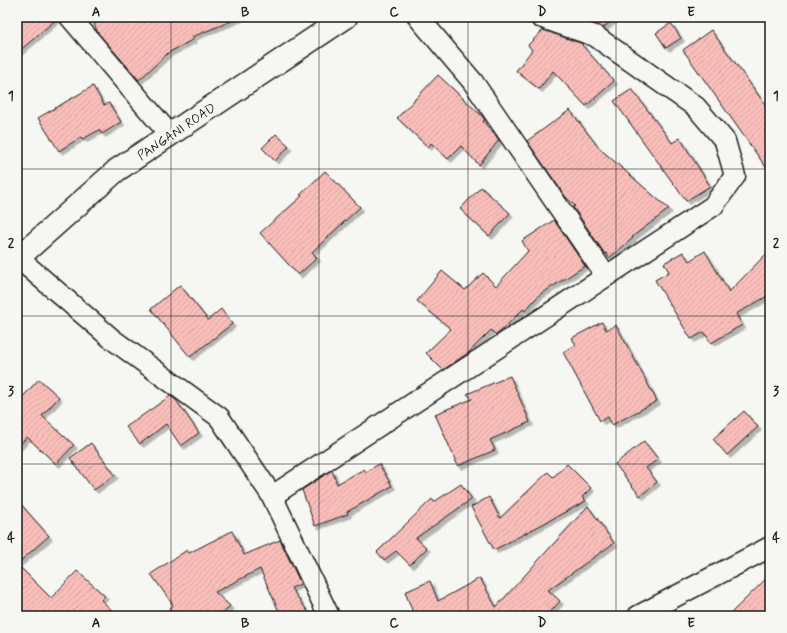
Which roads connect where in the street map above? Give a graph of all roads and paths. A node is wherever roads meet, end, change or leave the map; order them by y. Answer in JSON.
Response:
{"nodes":[{"id":1,"x":70,"y":17,"type":"edge"},
{"id":2,"x":346,"y":17,"type":"edge"},
{"id":3,"x":418,"y":17,"type":"edge"},
{"id":4,"x":540,"y":17,"type":"edge"},
{"id":5,"x":170,"y":135,"type":"junction"},
{"id":6,"x":17,"y":258,"type":"edge"},
{"id":7,"x":606,"y":276,"type":"junction"},
{"id":8,"x":272,"y":496,"type":"junction"},
{"id":9,"x":770,"y":547,"type":"edge"},
{"id":10,"x":328,"y":616,"type":"edge"},
{"id":11,"x":638,"y":616,"type":"edge"}],
"edges":[{"from":1,"to":5,"type":"street"},
{"from":2,"to":5,"type":"main road","name":"PANGANI ROAD"},
{"from":3,"to":7,"type":"street"},
{"from":4,"to":7,"type":"street"},
{"from":5,"to":6,"type":"main road","name":"PANGANI ROAD"},
{"from":6,"to":8,"type":"street"},
{"from":7,"to":8,"type":"street"},
{"from":8,"to":10,"type":"street"},
{"from":9,"to":11,"type":"street"}]}
